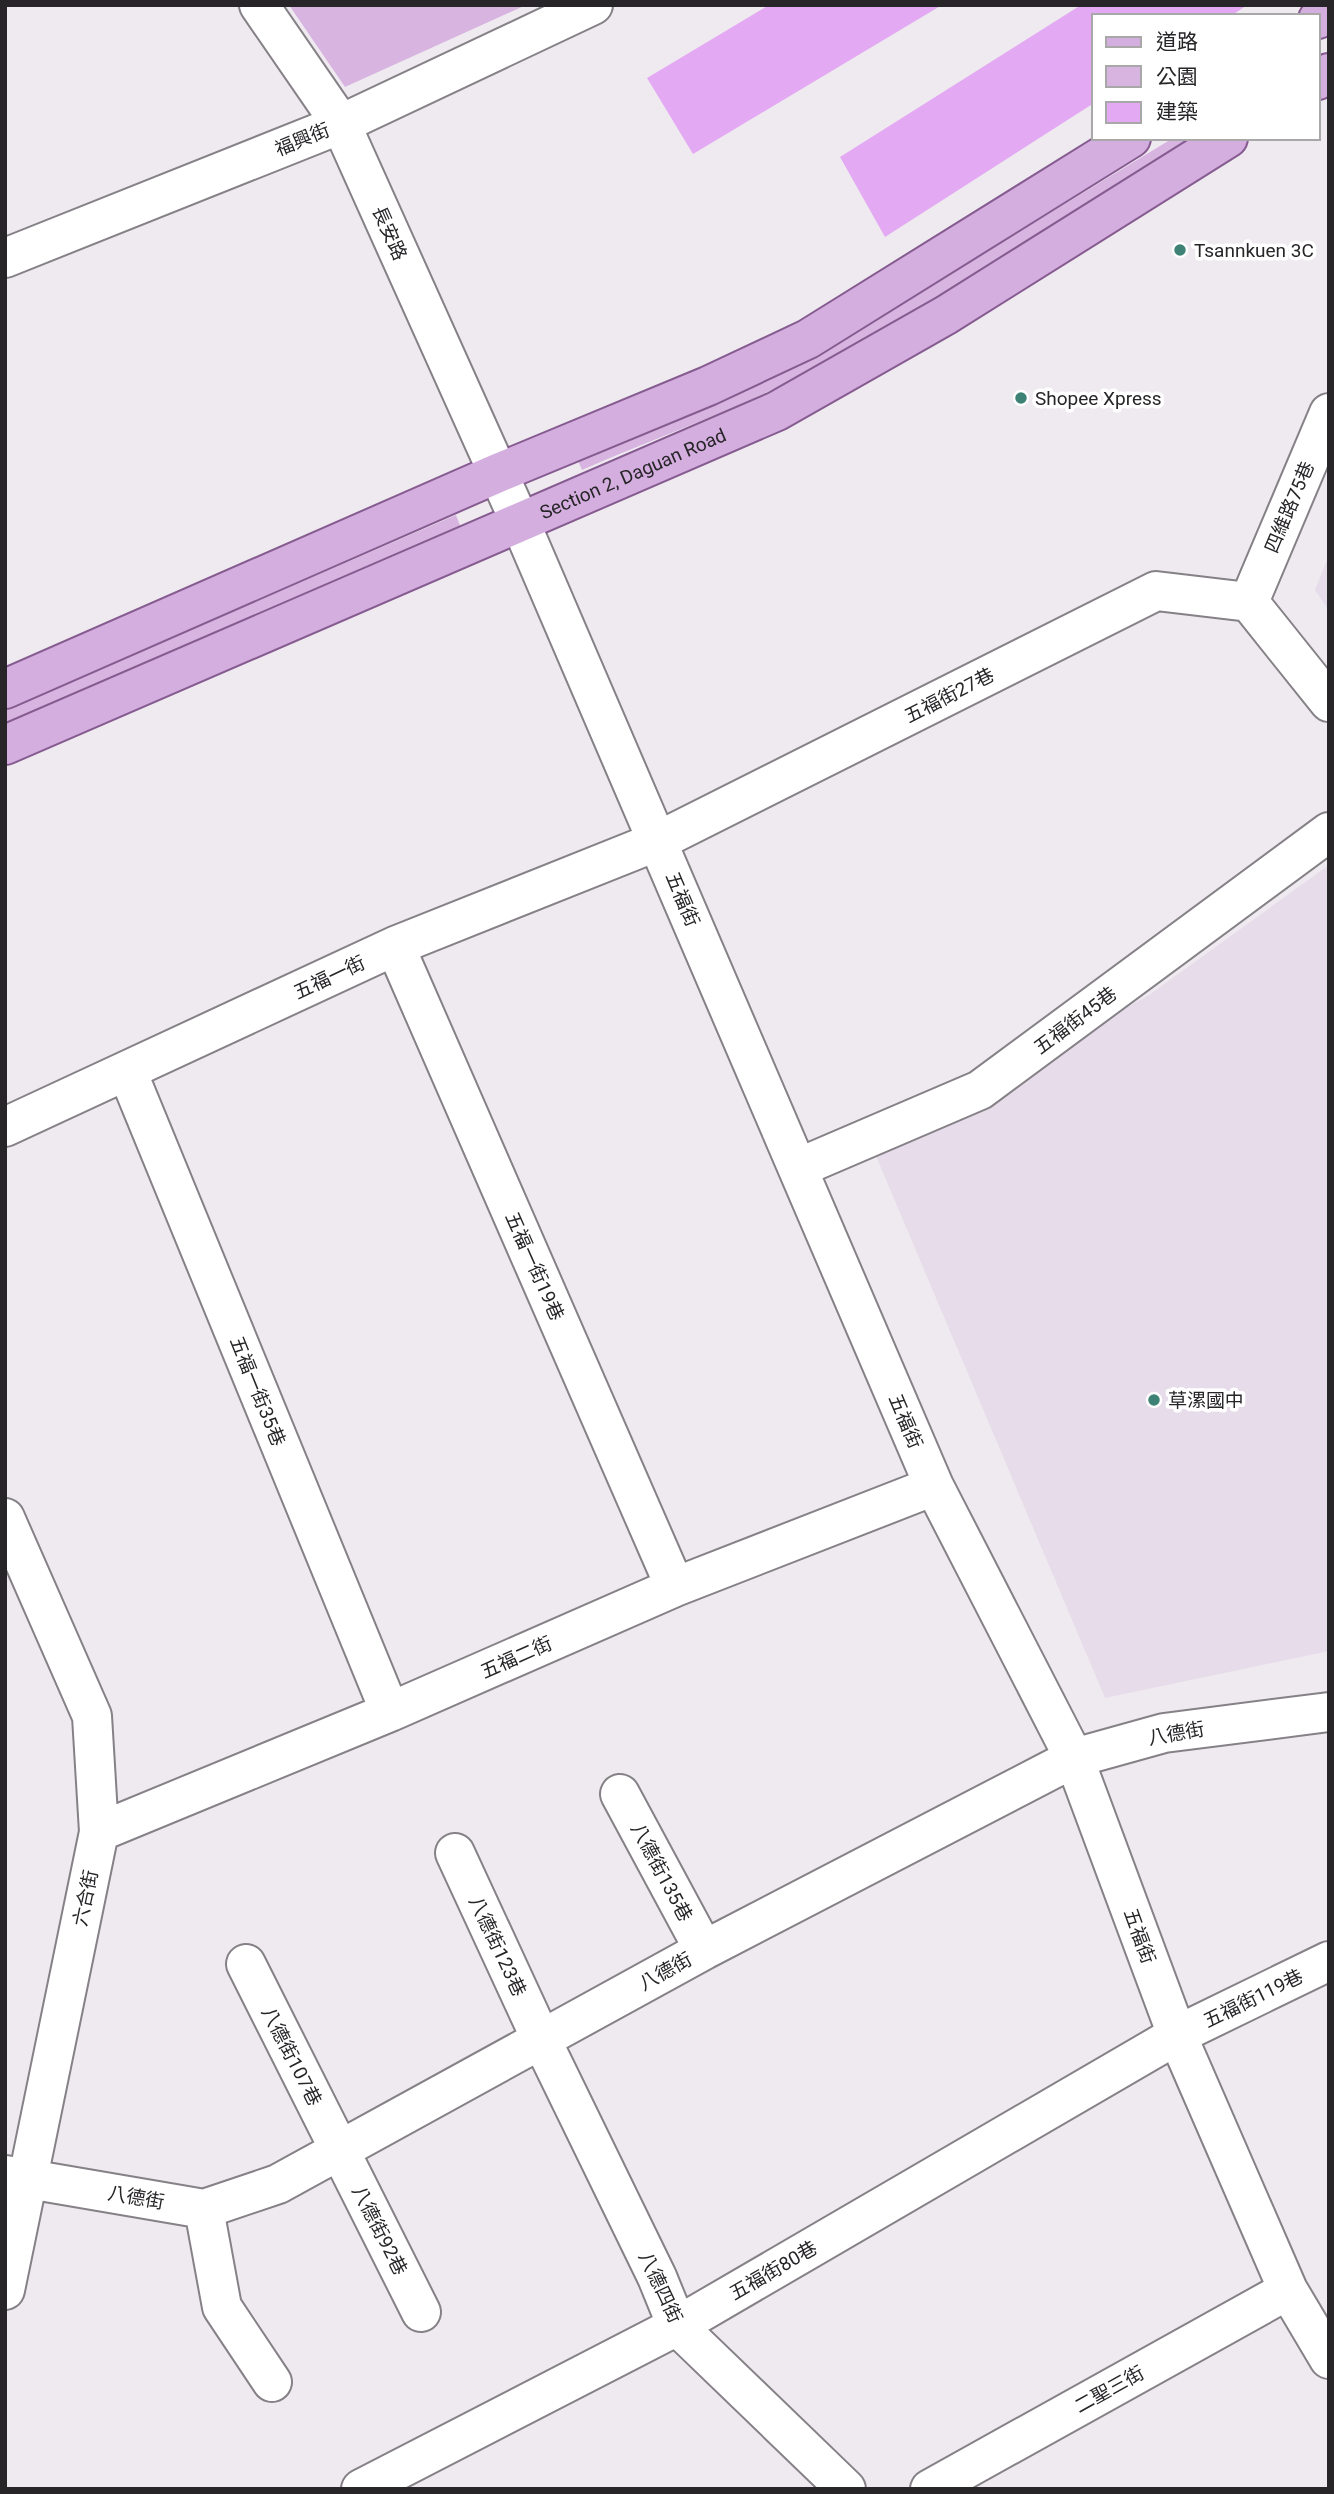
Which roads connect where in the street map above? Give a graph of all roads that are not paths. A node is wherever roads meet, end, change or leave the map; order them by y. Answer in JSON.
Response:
{"nodes":[{"id":1,"x":258,"y":5,"type":"edge"},
{"id":2,"x":593,"y":5,"type":"edge"},
{"id":3,"x":341,"y":124,"type":"junction"},
{"id":4,"x":1128,"y":140,"type":"edge"},
{"id":5,"x":1225,"y":140,"type":"edge"},
{"id":6,"x":5,"y":258,"type":"edge"},
{"id":7,"x":1329,"y":413,"type":"edge"},
{"id":8,"x":498,"y":473,"type":"junction"},
{"id":9,"x":520,"y":522,"type":"junction"},
{"id":10,"x":1249,"y":602,"type":"junction"},
{"id":11,"x":5,"y":689,"type":"edge"},
{"id":12,"x":1329,"y":702,"type":"edge"},
{"id":13,"x":5,"y":745,"type":"edge"},
{"id":14,"x":1329,"y":832,"type":"edge"},
{"id":15,"x":658,"y":841,"type":"junction"},
{"id":16,"x":395,"y":946,"type":"junction"},
{"id":17,"x":127,"y":1071,"type":"junction"},
{"id":18,"x":5,"y":1127,"type":"edge"},
{"id":19,"x":798,"y":1168,"type":"junction"},
{"id":20,"x":934,"y":1486,"type":"junction"},
{"id":21,"x":5,"y":1518,"type":"edge"},
{"id":22,"x":675,"y":1587,"type":"junction"},
{"id":23,"x":390,"y":1712,"type":"junction"},
{"id":24,"x":1329,"y":1712,"type":"edge"},
{"id":25,"x":1074,"y":1758,"type":"junction"},
{"id":26,"x":620,"y":1794,"type":"dead end"},
{"id":27,"x":99,"y":1832,"type":"junction"},
{"id":28,"x":455,"y":1853,"type":"dead end"},
{"id":29,"x":704,"y":1950,"type":"junction"},
{"id":30,"x":1329,"y":1961,"type":"edge"},
{"id":31,"x":246,"y":1964,"type":"dead end"},
{"id":32,"x":1177,"y":2035,"type":"junction"},
{"id":33,"x":541,"y":2039,"type":"junction"},
{"id":34,"x":338,"y":2148,"type":"junction"},
{"id":35,"x":16,"y":2177,"type":"edge"},
{"id":36,"x":204,"y":2209,"type":"junction"},
{"id":37,"x":5,"y":2290,"type":"edge"},
{"id":38,"x":1288,"y":2290,"type":"junction"},
{"id":39,"x":421,"y":2312,"type":"dead end"},
{"id":40,"x":677,"y":2326,"type":"junction"},
{"id":41,"x":1329,"y":2359,"type":"edge"},
{"id":42,"x":272,"y":2382,"type":"dead end"},
{"id":43,"x":361,"y":2489,"type":"edge"},
{"id":44,"x":846,"y":2489,"type":"edge"},
{"id":45,"x":930,"y":2489,"type":"edge"}],
"edges":[{"from":1,"to":3,"type":"street","name":"長安路"},
{"from":2,"to":3,"type":"street","name":"福興街"},
{"from":3,"to":6,"type":"street","name":"福興街"},
{"from":3,"to":8,"type":"street","name":"長安路"},
{"from":4,"to":8,"type":"main road"},
{"from":5,"to":9,"type":"main road","name":"Section 2, Daguan Road"},
{"from":7,"to":10,"type":"street","name":"四維路75巷"},
{"from":8,"to":9,"type":"street","name":"五福街"},
{"from":8,"to":11,"type":"main road"},
{"from":9,"to":13,"type":"main road","name":"Section 2, Daguan Road"},
{"from":9,"to":15,"type":"street","name":"五福街"},
{"from":10,"to":12,"type":"street"},
{"from":10,"to":15,"type":"street","name":"五福街27巷"},
{"from":14,"to":19,"type":"street","name":"五福街45巷"},
{"from":15,"to":16,"type":"street","name":"五福一街"},
{"from":15,"to":19,"type":"street","name":"五福街"},
{"from":16,"to":17,"type":"street","name":"五福一街"},
{"from":16,"to":22,"type":"street","name":"五福一街19巷"},
{"from":17,"to":18,"type":"street","name":"五福一街"},
{"from":17,"to":23,"type":"street","name":"五福一街35巷"},
{"from":19,"to":20,"type":"street","name":"五福街"},
{"from":20,"to":22,"type":"street","name":"五福二街"},
{"from":20,"to":25,"type":"street","name":"五福街"},
{"from":21,"to":27,"type":"street","name":"六合街"},
{"from":22,"to":23,"type":"street","name":"五福二街"},
{"from":23,"to":27,"type":"street","name":"五福二街"},
{"from":24,"to":25,"type":"street","name":"八德街"},
{"from":25,"to":29,"type":"street","name":"八德街"},
{"from":25,"to":32,"type":"street","name":"五福街"},
{"from":26,"to":29,"type":"street","name":"八德街135巷"},
{"from":27,"to":35,"type":"street","name":"六合街"},
{"from":28,"to":33,"type":"street","name":"八德街123巷"},
{"from":29,"to":33,"type":"street","name":"八德街"},
{"from":30,"to":32,"type":"street","name":"五福街119巷"},
{"from":31,"to":34,"type":"street","name":"八德街107巷"},
{"from":32,"to":38,"type":"street","name":"五福街"},
{"from":32,"to":40,"type":"street","name":"五福街80巷"},
{"from":33,"to":34,"type":"street","name":"八德街"},
{"from":33,"to":40,"type":"street","name":"八德四街"},
{"from":34,"to":36,"type":"street","name":"八德街"},
{"from":34,"to":39,"type":"street","name":"八德街92巷"},
{"from":35,"to":36,"type":"street","name":"八德街"},
{"from":35,"to":37,"type":"street","name":"六合街"},
{"from":36,"to":42,"type":"street"},
{"from":38,"to":41,"type":"street","name":"五福街"},
{"from":38,"to":45,"type":"street","name":"二聖三街"},
{"from":40,"to":43,"type":"street","name":"五福街80巷"},
{"from":40,"to":44,"type":"street","name":"八德四街"}]}
